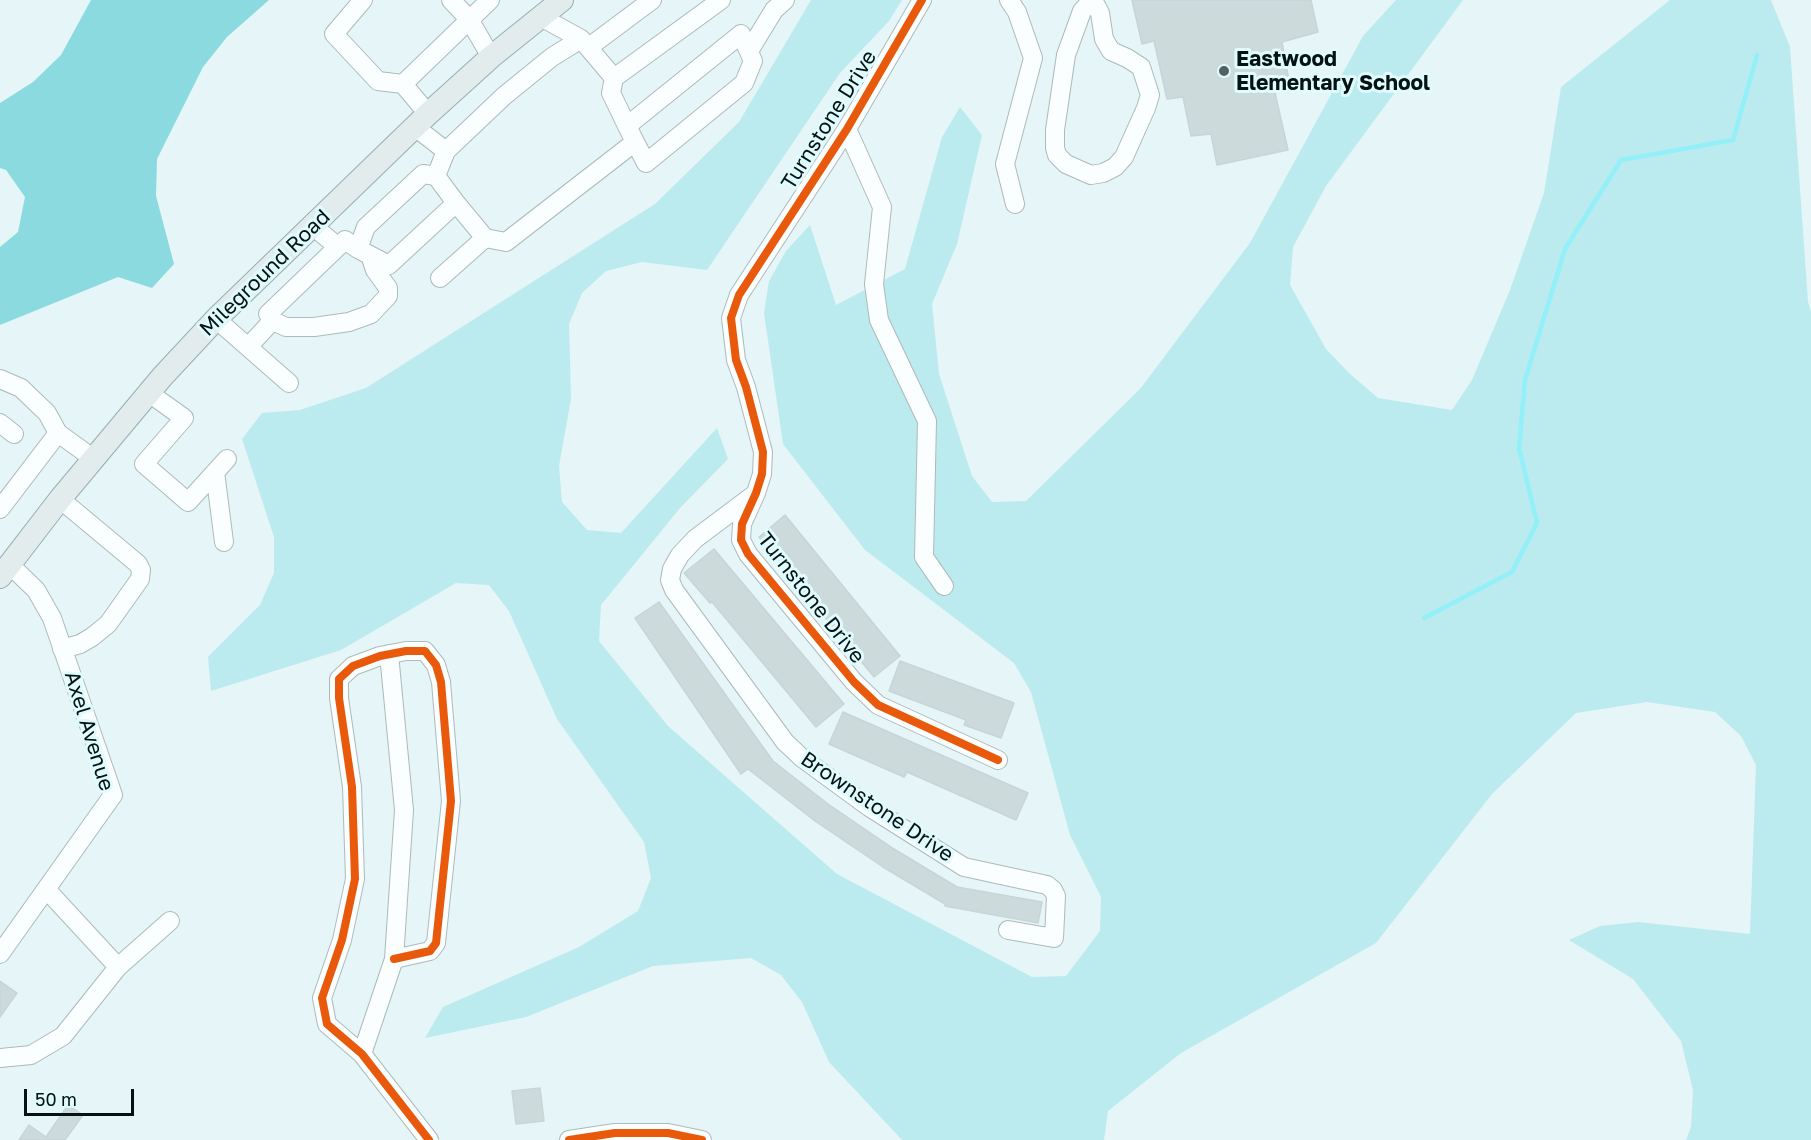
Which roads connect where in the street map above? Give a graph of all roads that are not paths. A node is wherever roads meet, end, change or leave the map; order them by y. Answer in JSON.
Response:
{"nodes":[{"id":1,"x":363,"y":0,"type":"edge"},
{"id":2,"x":451,"y":0,"type":"edge"},
{"id":3,"x":490,"y":0,"type":"edge"},
{"id":4,"x":562,"y":0,"type":"edge"},
{"id":5,"x":652,"y":0,"type":"edge"},
{"id":6,"x":721,"y":0,"type":"edge"},
{"id":7,"x":922,"y":0,"type":"edge"},
{"id":8,"x":1010,"y":0,"type":"edge"},
{"id":9,"x":1093,"y":0,"type":"edge"},
{"id":10,"x":776,"y":3,"type":"edge"},
{"id":11,"x":541,"y":17,"type":"junction"},
{"id":12,"x":469,"y":19,"type":"junction"},
{"id":13,"x":585,"y":43,"type":"junction"},
{"id":14,"x":749,"y":51,"type":"junction"},
{"id":15,"x":491,"y":57,"type":"junction"},
{"id":16,"x":614,"y":78,"type":"junction"},
{"id":17,"x":403,"y":84,"type":"junction"},
{"id":18,"x":422,"y":120,"type":"junction"},
{"id":19,"x":847,"y":129,"type":"junction"},
{"id":20,"x":631,"y":134,"type":"junction"},
{"id":21,"x":446,"y":151,"type":"junction"},
{"id":22,"x":436,"y":176,"type":"junction"},
{"id":23,"x":456,"y":203,"type":"junction"},
{"id":24,"x":1015,"y":204,"type":"dead end"},
{"id":25,"x":313,"y":226,"type":"junction"},
{"id":26,"x":485,"y":238,"type":"junction"},
{"id":27,"x":338,"y":247,"type":"junction"},
{"id":28,"x":364,"y":252,"type":"junction"},
{"id":29,"x":440,"y":278,"type":"dead end"},
{"id":30,"x":216,"y":319,"type":"junction"},
{"id":31,"x":273,"y":320,"type":"junction"},
{"id":32,"x":248,"y":346,"type":"junction"},
{"id":33,"x":0,"y":379,"type":"edge"},
{"id":34,"x":289,"y":383,"type":"dead end"},
{"id":35,"x":149,"y":393,"type":"junction"},
{"id":36,"x":58,"y":434,"type":"junction"},
{"id":37,"x":94,"y":459,"type":"junction"},
{"id":38,"x":756,"y":493,"type":"junction"},
{"id":39,"x":60,"y":499,"type":"junction"},
{"id":40,"x":0,"y":509,"type":"edge"},
{"id":41,"x":224,"y":542,"type":"dead end"},
{"id":42,"x":4,"y":570,"type":"edge"},
{"id":43,"x":944,"y":586,"type":"dead end"},
{"id":44,"x":62,"y":649,"type":"junction"},
{"id":45,"x":389,"y":654,"type":"junction"},
{"id":46,"x":998,"y":760,"type":"dead end"},
{"id":47,"x":46,"y":889,"type":"junction"},
{"id":48,"x":170,"y":921,"type":"dead end"},
{"id":49,"x":1008,"y":930,"type":"dead end"},
{"id":50,"x":0,"y":954,"type":"edge"},
{"id":51,"x":394,"y":959,"type":"junction"},
{"id":52,"x":118,"y":967,"type":"junction"},
{"id":53,"x":362,"y":1054,"type":"junction"},
{"id":54,"x":0,"y":1058,"type":"edge"},
{"id":55,"x":429,"y":1140,"type":"edge"},
{"id":56,"x":569,"y":1140,"type":"edge"},
{"id":57,"x":702,"y":1140,"type":"edge"}],
"edges":[{"from":1,"to":17,"type":"street"},
{"from":2,"to":12,"type":"street"},
{"from":3,"to":12,"type":"street"},
{"from":4,"to":11,"type":"main road","name":"Mileground Road"},
{"from":5,"to":13,"type":"street"},
{"from":6,"to":16,"type":"street"},
{"from":7,"to":19,"type":"street","name":"Turnstone Drive"},
{"from":8,"to":24,"type":"street"},
{"from":9,"to":9,"type":"street"},
{"from":10,"to":14,"type":"street"},
{"from":11,"to":13,"type":"street"},
{"from":11,"to":15,"type":"main road","name":"Mileground Road"},
{"from":12,"to":15,"type":"street"},
{"from":12,"to":17,"type":"street"},
{"from":13,"to":16,"type":"street"},
{"from":13,"to":21,"type":"street"},
{"from":14,"to":20,"type":"street"},
{"from":14,"to":20,"type":"street"},
{"from":15,"to":18,"type":"main road","name":"Mileground Road"},
{"from":16,"to":20,"type":"street"},
{"from":17,"to":18,"type":"street"},
{"from":18,"to":21,"type":"street"},
{"from":18,"to":25,"type":"main road","name":"Mileground Road"},
{"from":19,"to":38,"type":"street","name":"Turnstone Drive"},
{"from":19,"to":43,"type":"street"},
{"from":20,"to":26,"type":"street"},
{"from":21,"to":22,"type":"street"},
{"from":22,"to":23,"type":"street"},
{"from":22,"to":28,"type":"street"},
{"from":23,"to":26,"type":"street"},
{"from":23,"to":28,"type":"street"},
{"from":25,"to":27,"type":"street"},
{"from":25,"to":30,"type":"main road","name":"Mileground Road"},
{"from":26,"to":29,"type":"street"},
{"from":27,"to":28,"type":"street"},
{"from":27,"to":31,"type":"street"},
{"from":28,"to":31,"type":"street"},
{"from":30,"to":32,"type":"street"},
{"from":30,"to":35,"type":"main road","name":"Mileground Road"},
{"from":31,"to":32,"type":"street"},
{"from":32,"to":34,"type":"street"},
{"from":33,"to":36,"type":"street"},
{"from":35,"to":37,"type":"main road","name":"Mileground Road"},
{"from":35,"to":41,"type":"street"},
{"from":36,"to":37,"type":"street"},
{"from":36,"to":40,"type":"street"},
{"from":37,"to":39,"type":"main road","name":"Mileground Road"},
{"from":38,"to":46,"type":"street","name":"Turnstone Drive"},
{"from":38,"to":49,"type":"street","name":"Brownstone Drive"},
{"from":39,"to":42,"type":"main road","name":"Mileground Road"},
{"from":39,"to":44,"type":"street"},
{"from":42,"to":44,"type":"street","name":"Axel Avenue"},
{"from":44,"to":47,"type":"street","name":"Axel Avenue"},
{"from":45,"to":51,"type":"street"},
{"from":45,"to":51,"type":"street"},
{"from":45,"to":53,"type":"street"},
{"from":47,"to":50,"type":"street","name":"Axel Avenue"},
{"from":47,"to":52,"type":"street"},
{"from":48,"to":52,"type":"street"},
{"from":51,"to":53,"type":"street"},
{"from":52,"to":54,"type":"street"},
{"from":53,"to":55,"type":"street"},
{"from":56,"to":57,"type":"street"}]}
